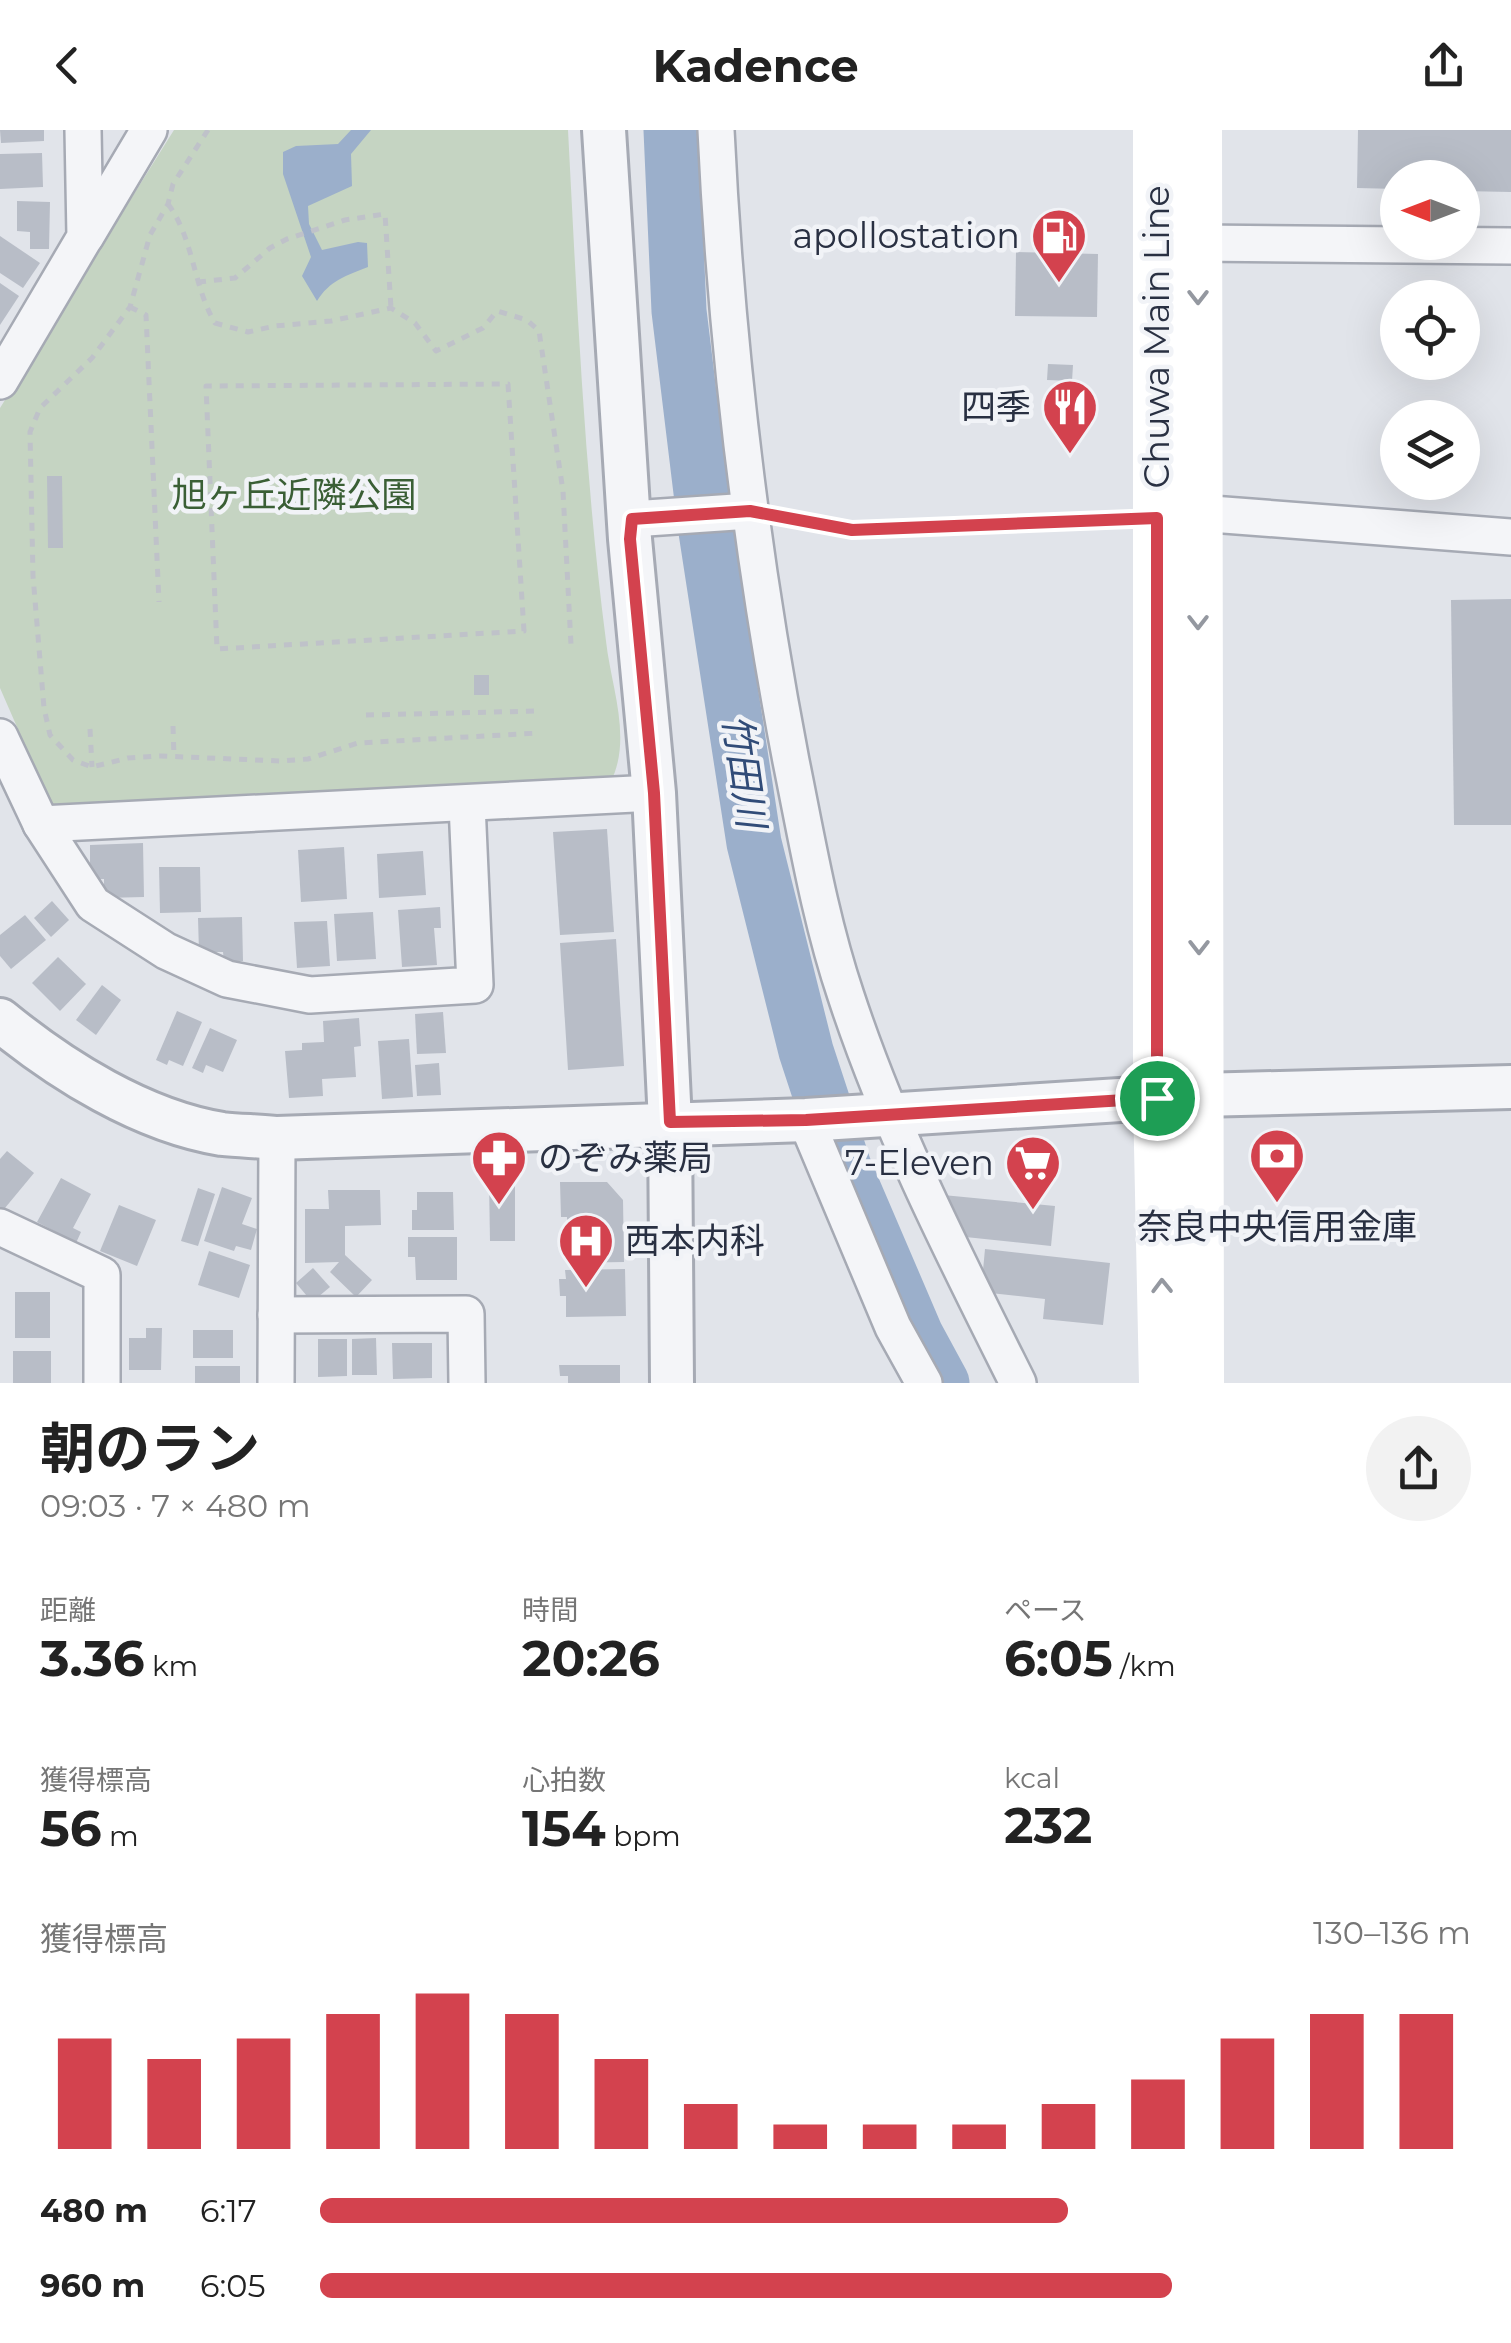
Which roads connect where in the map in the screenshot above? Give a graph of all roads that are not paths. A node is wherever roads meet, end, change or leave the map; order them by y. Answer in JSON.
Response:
{"nodes":[{"id":1,"x":82,"y":130,"type":"edge"},
{"id":2,"x":150,"y":130,"type":"edge"},
{"id":3,"x":604,"y":130,"type":"edge"},
{"id":4,"x":716,"y":130,"type":"edge"},
{"id":5,"x":1157,"y":130,"type":"edge"},
{"id":6,"x":1198,"y":130,"type":"edge"},
{"id":7,"x":85,"y":237,"type":"junction"},
{"id":8,"x":1198,"y":244,"type":"junction"},
{"id":9,"x":1511,"y":246,"type":"edge"},
{"id":10,"x":0,"y":381,"type":"edge"},
{"id":11,"x":750,"y":511,"type":"junction"},
{"id":12,"x":1178,"y":516,"type":"junction"},
{"id":13,"x":632,"y":519,"type":"junction"},
{"id":14,"x":1511,"y":537,"type":"edge"},
{"id":15,"x":0,"y":737,"type":"edge"},
{"id":16,"x":654,"y":793,"type":"junction"},
{"id":17,"x":467,"y":804,"type":"junction"},
{"id":18,"x":40,"y":824,"type":"junction"},
{"id":19,"x":0,"y":1020,"type":"edge"},
{"id":20,"x":1511,"y":1088,"type":"edge"},
{"id":21,"x":1178,"y":1097,"type":"junction"},
{"id":22,"x":889,"y":1114,"type":"junction"},
{"id":23,"x":803,"y":1119,"type":"junction"},
{"id":24,"x":670,"y":1122,"type":"junction"},
{"id":25,"x":277,"y":1138,"type":"junction"},
{"id":26,"x":0,"y":1227,"type":"edge"},
{"id":27,"x":276,"y":1315,"type":"junction"},
{"id":28,"x":102,"y":1383,"type":"edge"},
{"id":29,"x":276,"y":1383,"type":"edge"},
{"id":30,"x":467,"y":1383,"type":"edge"},
{"id":31,"x":672,"y":1383,"type":"edge"},
{"id":32,"x":924,"y":1383,"type":"edge"},
{"id":33,"x":1018,"y":1383,"type":"edge"},
{"id":34,"x":1163,"y":1383,"type":"edge"},
{"id":35,"x":1200,"y":1383,"type":"edge"}],
"edges":[{"from":1,"to":7,"type":"street"},
{"from":2,"to":7,"type":"street"},
{"from":3,"to":13,"type":"street"},
{"from":4,"to":11,"type":"street"},
{"from":5,"to":12,"type":"main road","name":"Chuwa Main Line"},
{"from":6,"to":8,"type":"main road","name":"Chuwa Main Line"},
{"from":7,"to":10,"type":"street"},
{"from":8,"to":9,"type":"street"},
{"from":8,"to":12,"type":"main road","name":"Chuwa Main Line","one_way":true},
{"from":11,"to":13,"type":"street"},
{"from":11,"to":22,"type":"street"},
{"from":12,"to":14,"type":"street"},
{"from":12,"to":21,"type":"main road","name":"Chuwa Main Line"},
{"from":13,"to":16,"type":"street"},
{"from":15,"to":18,"type":"street"},
{"from":16,"to":17,"type":"street"},
{"from":16,"to":24,"type":"street"},
{"from":17,"to":18,"type":"street"},
{"from":17,"to":18,"type":"street"},
{"from":19,"to":25,"type":"street"},
{"from":20,"to":21,"type":"street"},
{"from":21,"to":22,"type":"street"},
{"from":34,"to":21,"type":"main road","name":"Chuwa Main Line","one_way":true},
{"from":21,"to":35,"type":"main road","name":"Chuwa Main Line"},
{"from":22,"to":23,"type":"street"},
{"from":22,"to":33,"type":"street"},
{"from":23,"to":24,"type":"street"},
{"from":23,"to":32,"type":"street"},
{"from":24,"to":25,"type":"street"},
{"from":24,"to":31,"type":"street"},
{"from":25,"to":27,"type":"street"},
{"from":26,"to":28,"type":"street"},
{"from":27,"to":29,"type":"street"},
{"from":27,"to":30,"type":"street"}]}
